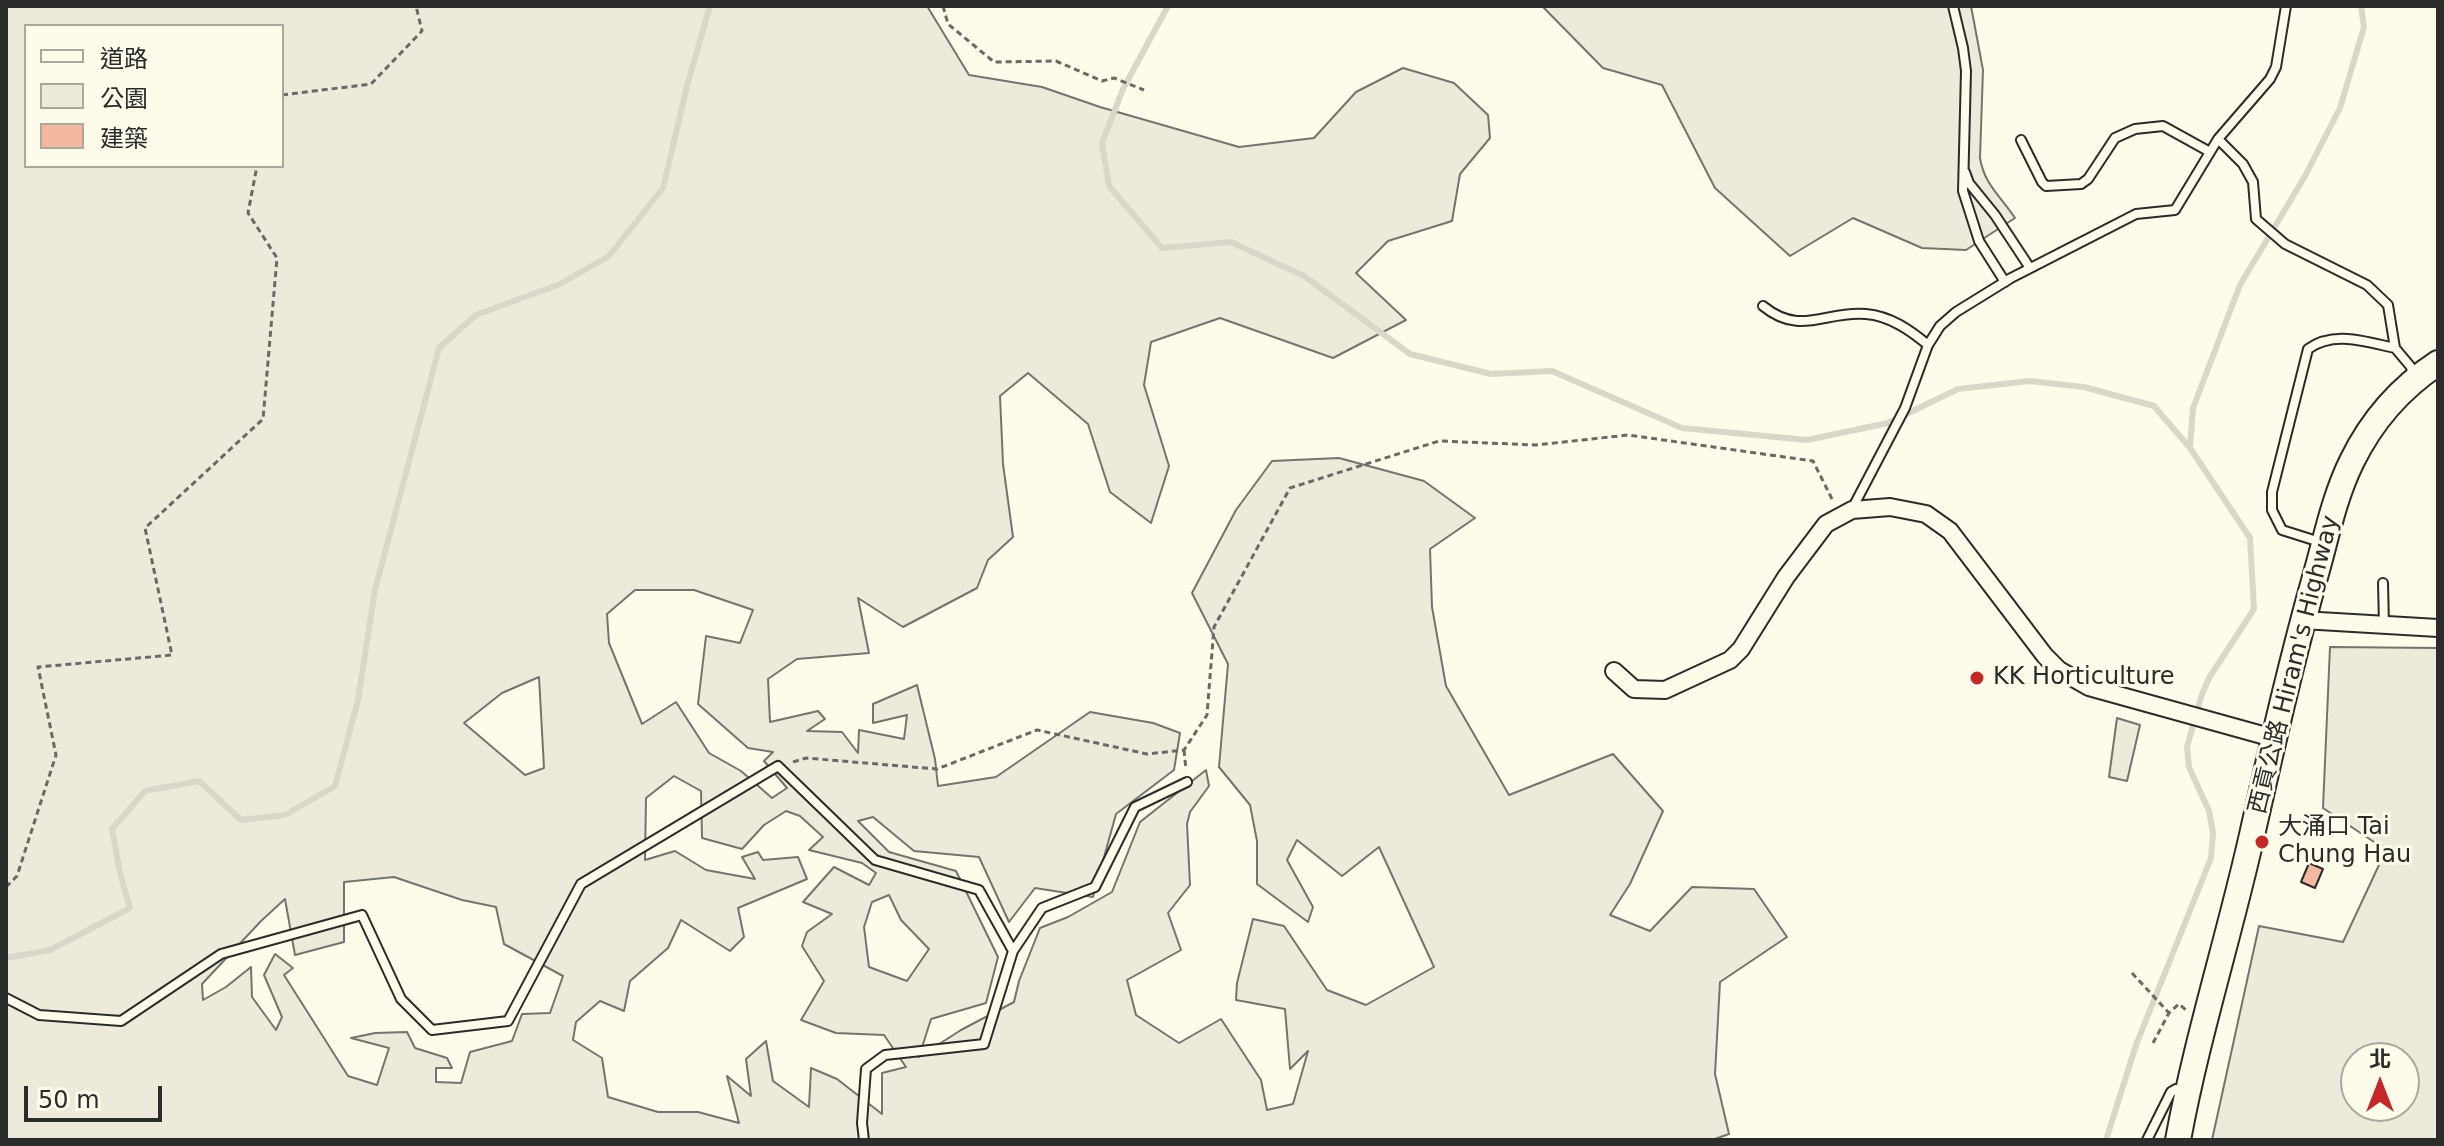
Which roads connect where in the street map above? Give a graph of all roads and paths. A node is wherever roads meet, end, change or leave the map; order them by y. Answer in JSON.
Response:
{"nodes":[{"id":1,"x":416,"y":6,"type":"edge"},
{"id":2,"x":943,"y":6,"type":"edge"},
{"id":3,"x":1953,"y":6,"type":"edge"},
{"id":4,"x":2286,"y":6,"type":"edge"},
{"id":5,"x":1144,"y":90,"type":"dead end"},
{"id":6,"x":284,"y":95,"type":"edge"},
{"id":7,"x":2218,"y":139,"type":"junction"},
{"id":8,"x":2021,"y":140,"type":"dead end"},
{"id":9,"x":2210,"y":152,"type":"junction"},
{"id":10,"x":1962,"y":155,"type":"junction"},
{"id":11,"x":257,"y":168,"type":"edge"},
{"id":12,"x":2030,"y":268,"type":"junction"},
{"id":13,"x":2005,"y":282,"type":"junction"},
{"id":14,"x":1763,"y":306,"type":"dead end"},
{"id":15,"x":1928,"y":345,"type":"junction"},
{"id":16,"x":2395,"y":348,"type":"junction"},
{"id":17,"x":2438,"y":363,"type":"edge"},
{"id":18,"x":2414,"y":379,"type":"junction"},
{"id":19,"x":1846,"y":512,"type":"junction"},
{"id":20,"x":2324,"y":543,"type":"junction"},
{"id":21,"x":2383,"y":583,"type":"dead end"},
{"id":22,"x":2302,"y":620,"type":"junction"},
{"id":23,"x":2384,"y":626,"type":"junction"},
{"id":24,"x":2438,"y":628,"type":"edge"},
{"id":25,"x":1614,"y":671,"type":"dead end"},
{"id":26,"x":2273,"y":738,"type":"junction"},
{"id":27,"x":1184,"y":750,"type":"junction"},
{"id":28,"x":778,"y":766,"type":"junction"},
{"id":29,"x":1187,"y":782,"type":"joint"},
{"id":30,"x":6,"y":887,"type":"edge"},
{"id":31,"x":1013,"y":951,"type":"junction"},
{"id":32,"x":2132,"y":973,"type":"dead end"},
{"id":33,"x":6,"y":998,"type":"edge"},
{"id":34,"x":2169,"y":1013,"type":"junction"},
{"id":35,"x":2192,"y":1015,"type":"dead end"},
{"id":36,"x":2153,"y":1043,"type":"dead end"},
{"id":37,"x":2187,"y":1091,"type":"junction"},
{"id":38,"x":864,"y":1140,"type":"edge"},
{"id":39,"x":2147,"y":1140,"type":"edge"},
{"id":40,"x":2178,"y":1140,"type":"edge"}],
"edges":[{"from":1,"to":6,"type":"path"},
{"from":2,"to":5,"type":"path"},
{"from":3,"to":10,"type":"lane"},
{"from":4,"to":7,"type":"lane"},
{"from":7,"to":9,"type":"lane"},
{"from":7,"to":16,"type":"lane"},
{"from":8,"to":9,"type":"lane"},
{"from":9,"to":12,"type":"lane"},
{"from":10,"to":12,"type":"lane"},
{"from":10,"to":13,"type":"lane"},
{"from":11,"to":30,"type":"path"},
{"from":12,"to":13,"type":"lane"},
{"from":13,"to":15,"type":"lane"},
{"from":14,"to":15,"type":"lane"},
{"from":15,"to":19,"type":"lane"},
{"from":16,"to":18,"type":"lane"},
{"from":16,"to":20,"type":"lane"},
{"from":17,"to":18,"type":"main road","name":"西貢公路 Hiram's Highway"},
{"from":18,"to":20,"type":"main road","name":"西貢公路 Hiram's Highway"},
{"from":19,"to":25,"type":"street"},
{"from":19,"to":26,"type":"street"},
{"from":19,"to":27,"type":"path"},
{"from":20,"to":22,"type":"main road","name":"西貢公路 Hiram's Highway"},
{"from":21,"to":23,"type":"lane"},
{"from":22,"to":23,"type":"street"},
{"from":22,"to":26,"type":"main road","name":"西貢公路 Hiram's Highway"},
{"from":23,"to":24,"type":"street"},
{"from":26,"to":37,"type":"main road","name":"西貢公路 Hiram's Highway"},
{"from":27,"to":28,"type":"path"},
{"from":27,"to":29,"type":"path"},
{"from":28,"to":31,"type":"lane"},
{"from":28,"to":33,"type":"lane"},
{"from":29,"to":31,"type":"lane"},
{"from":31,"to":38,"type":"lane"},
{"from":32,"to":34,"type":"path"},
{"from":34,"to":35,"type":"path"},
{"from":34,"to":36,"type":"path"},
{"from":37,"to":39,"type":"lane"},
{"from":37,"to":40,"type":"main road","name":"西貢公路 Hiram's Highway"}]}
